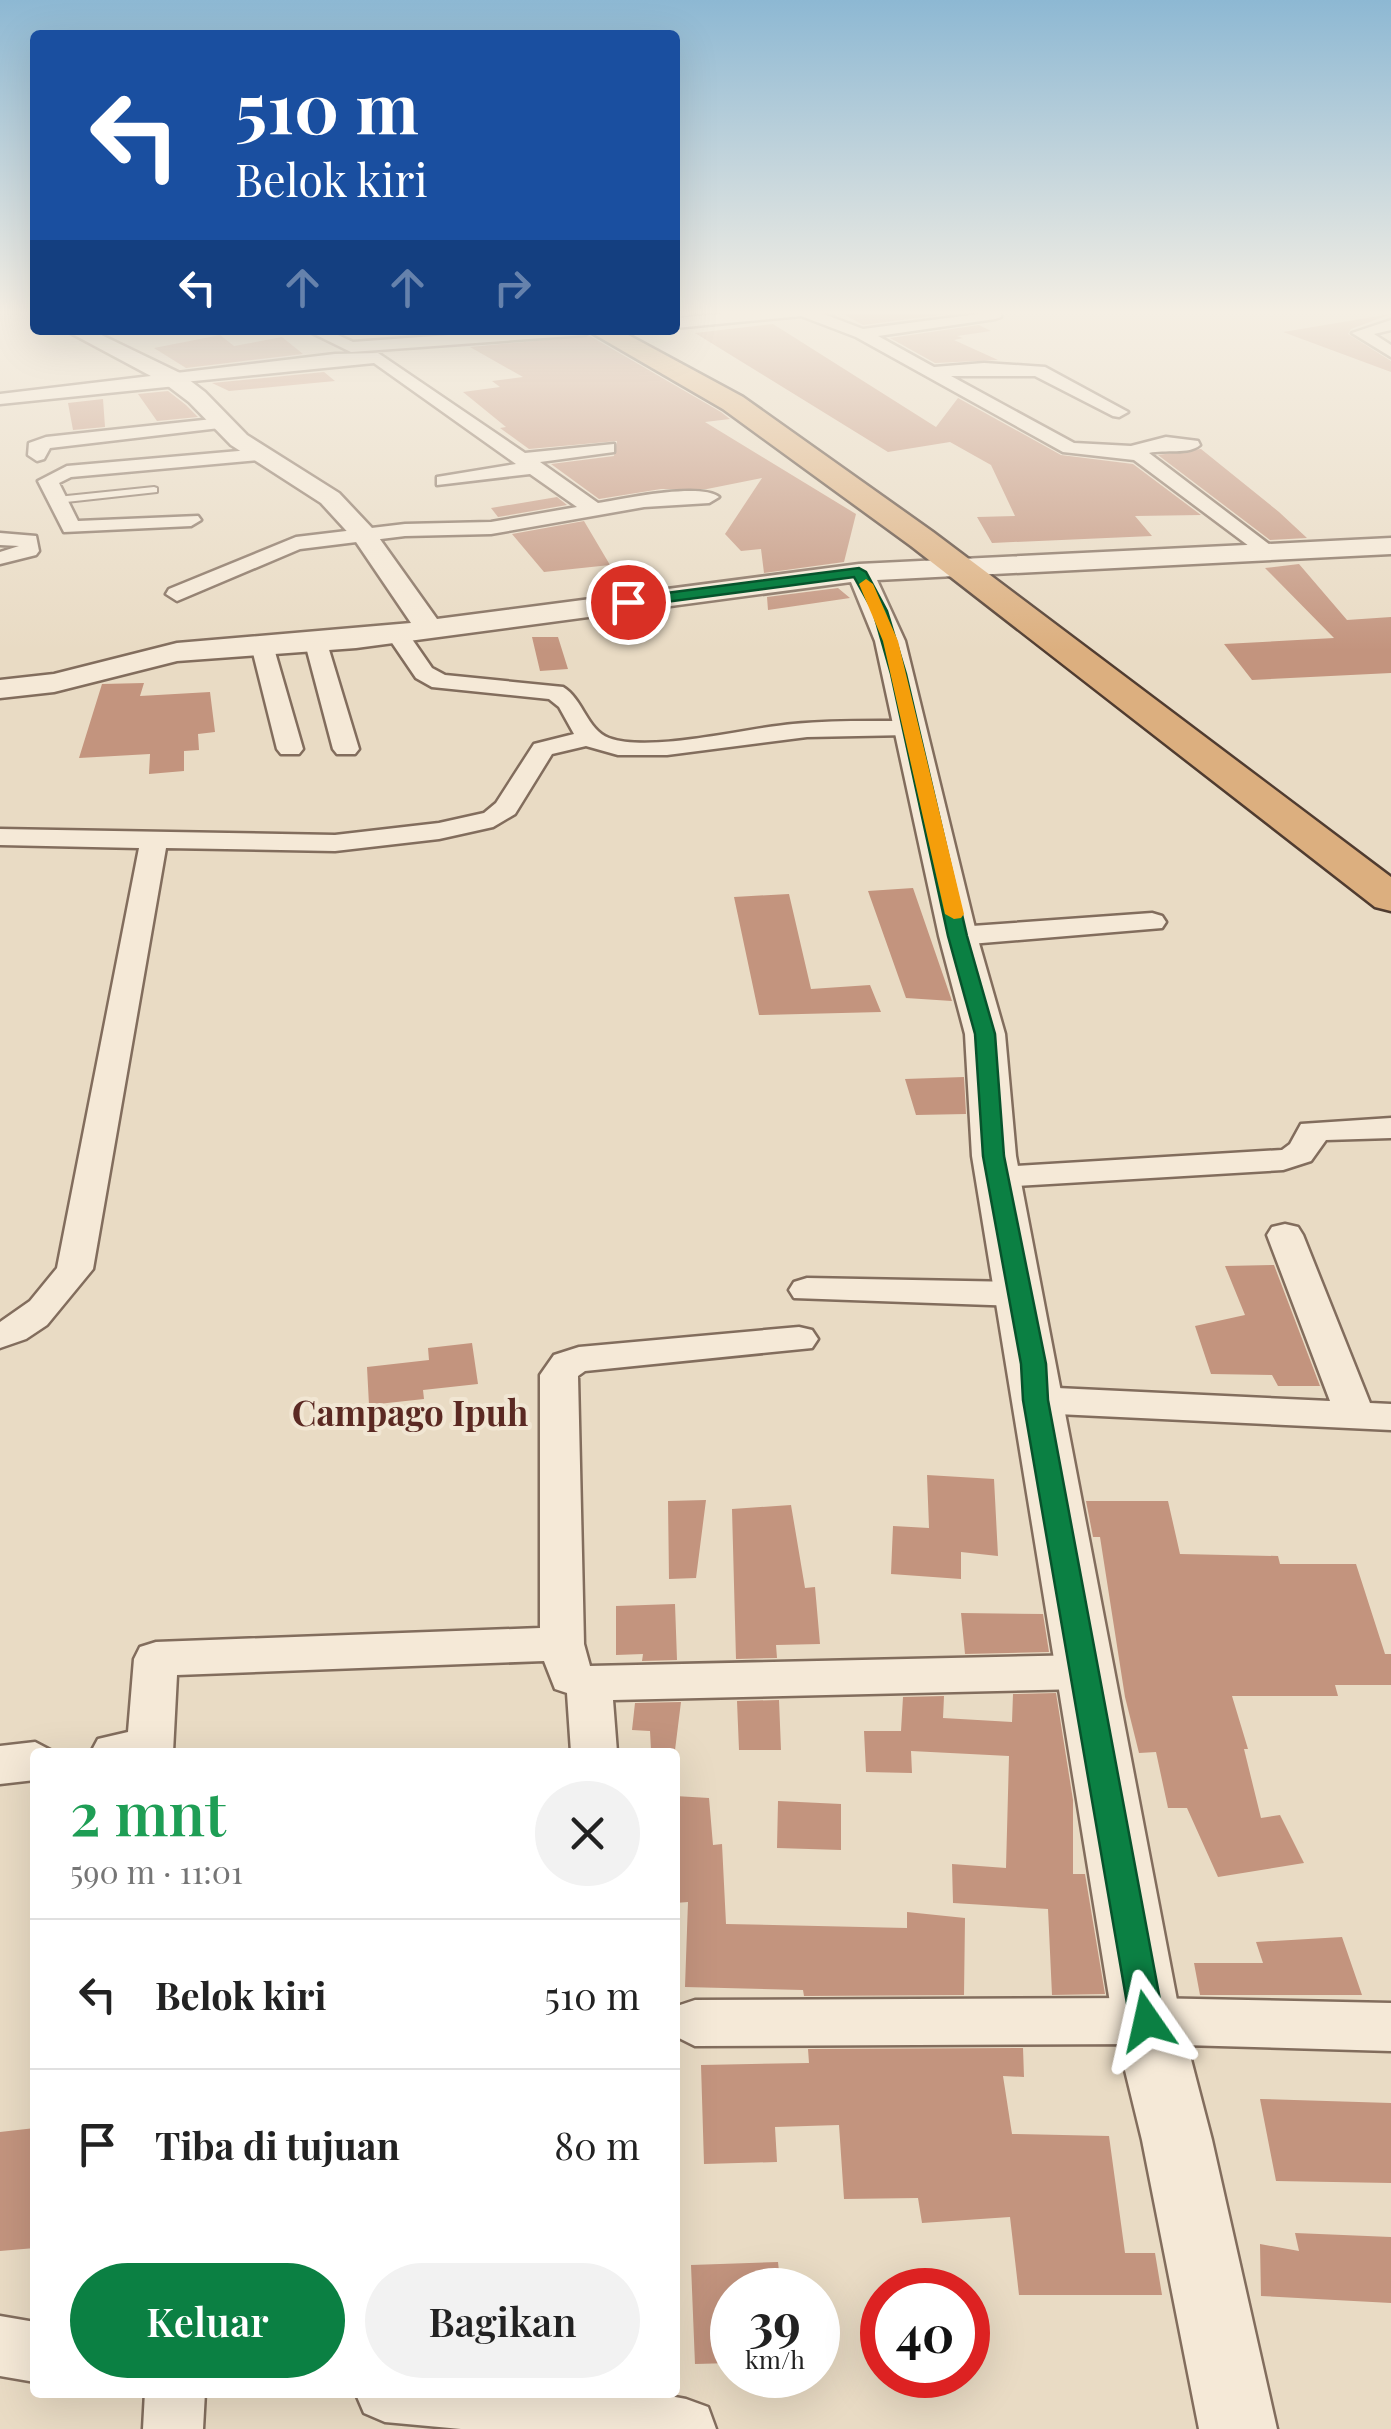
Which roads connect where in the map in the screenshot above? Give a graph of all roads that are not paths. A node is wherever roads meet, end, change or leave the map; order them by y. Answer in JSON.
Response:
{"nodes":[{"id":1,"x":210,"y":424,"type":"edge"},
{"id":2,"x":224,"y":424,"type":"edge"},
{"id":3,"x":475,"y":424,"type":"edge"},
{"id":4,"x":763,"y":424,"type":"edge"},
{"id":5,"x":1027,"y":424,"type":"edge"},
{"id":6,"x":1191,"y":445,"type":"dead end"},
{"id":7,"x":607,"y":448,"type":"dead end"},
{"id":8,"x":1131,"y":452,"type":"junction"},
{"id":9,"x":37,"y":455,"type":"dead end"},
{"id":10,"x":262,"y":455,"type":"junction"},
{"id":11,"x":529,"y":463,"type":"junction"},
{"id":12,"x":444,"y":481,"type":"dead end"},
{"id":13,"x":154,"y":490,"type":"dead end"},
{"id":14,"x":709,"y":497,"type":"dead end"},
{"id":15,"x":57,"y":500,"type":"junction"},
{"id":16,"x":594,"y":510,"type":"junction"},
{"id":17,"x":191,"y":520,"type":"dead end"},
{"id":18,"x":364,"y":534,"type":"junction"},
{"id":19,"x":0,"y":540,"type":"edge"},
{"id":20,"x":1391,"y":546,"type":"edge"},
{"id":21,"x":1268,"y":551,"type":"junction"},
{"id":22,"x":0,"y":558,"type":"edge"},
{"id":23,"x":960,"y":566,"type":"junction"},
{"id":24,"x":859,"y":572,"type":"junction"},
{"id":25,"x":178,"y":594,"type":"dead end"},
{"id":26,"x":430,"y":630,"type":"junction"},
{"id":27,"x":397,"y":634,"type":"junction"},
{"id":28,"x":316,"y":643,"type":"junction"},
{"id":29,"x":262,"y":645,"type":"junction"},
{"id":30,"x":0,"y":689,"type":"edge"},
{"id":31,"x":909,"y":728,"type":"junction"},
{"id":32,"x":589,"y":738,"type":"junction"},
{"id":33,"x":290,"y":749,"type":"dead end"},
{"id":34,"x":346,"y":749,"type":"dead end"},
{"id":35,"x":0,"y":837,"type":"edge"},
{"id":36,"x":154,"y":841,"type":"junction"},
{"id":37,"x":1391,"y":898,"type":"edge"},
{"id":38,"x":1152,"y":922,"type":"dead end"},
{"id":39,"x":958,"y":936,"type":"junction"},
{"id":40,"x":1391,"y":1128,"type":"edge"},
{"id":41,"x":998,"y":1177,"type":"junction"},
{"id":42,"x":1284,"y":1235,"type":"dead end"},
{"id":43,"x":807,"y":1290,"type":"dead end"},
{"id":44,"x":1020,"y":1294,"type":"junction"},
{"id":45,"x":0,"y":1336,"type":"edge"},
{"id":46,"x":799,"y":1338,"type":"dead end"},
{"id":47,"x":1036,"y":1400,"type":"junction"},
{"id":48,"x":1373,"y":1416,"type":"edge"},
{"id":49,"x":562,"y":1644,"type":"junction"},
{"id":50,"x":1084,"y":1672,"type":"junction"},
{"id":51,"x":588,"y":1683,"type":"junction"},
{"id":52,"x":139,"y":1748,"type":"edge"},
{"id":53,"x":594,"y":1748,"type":"edge"},
{"id":54,"x":30,"y":1762,"type":"edge"},
{"id":55,"x":0,"y":1765,"type":"edge"},
{"id":56,"x":1147,"y":2021,"type":"junction"},
{"id":57,"x":695,"y":2023,"type":"dead end"},
{"id":58,"x":1391,"y":2027,"type":"edge"},
{"id":59,"x":0,"y":2346,"type":"edge"},
{"id":60,"x":30,"y":2351,"type":"edge"},
{"id":61,"x":176,"y":2398,"type":"edge"},
{"id":62,"x":426,"y":2398,"type":"edge"},
{"id":63,"x":576,"y":2420,"type":"edge"},
{"id":64,"x":174,"y":2429,"type":"edge"},
{"id":65,"x":686,"y":2429,"type":"edge"},
{"id":66,"x":1238,"y":2429,"type":"edge"}],
"edges":[{"from":1,"to":9,"type":"street"},
{"from":2,"to":10,"type":"street"},
{"from":3,"to":11,"type":"street"},
{"from":4,"to":23,"type":"highway"},
{"from":5,"to":8,"type":"street"},
{"from":6,"to":8,"type":"street"},
{"from":7,"to":11,"type":"street"},
{"from":8,"to":21,"type":"street"},
{"from":10,"to":15,"type":"street"},
{"from":10,"to":18,"type":"street"},
{"from":11,"to":12,"type":"street"},
{"from":11,"to":16,"type":"street"},
{"from":13,"to":15,"type":"lane"},
{"from":14,"to":16,"type":"street"},
{"from":15,"to":17,"type":"street"},
{"from":16,"to":18,"type":"street"},
{"from":18,"to":25,"type":"street"},
{"from":18,"to":26,"type":"street"},
{"from":19,"to":22,"type":"street"},
{"from":20,"to":21,"type":"street"},
{"from":21,"to":23,"type":"street"},
{"from":23,"to":24,"type":"street"},
{"from":23,"to":37,"type":"highway"},
{"from":24,"to":26,"type":"street"},
{"from":24,"to":31,"type":"street"},
{"from":26,"to":27,"type":"street"},
{"from":27,"to":28,"type":"street"},
{"from":27,"to":32,"type":"street"},
{"from":28,"to":29,"type":"street"},
{"from":28,"to":34,"type":"street"},
{"from":29,"to":30,"type":"street"},
{"from":29,"to":33,"type":"street"},
{"from":31,"to":32,"type":"street"},
{"from":31,"to":39,"type":"street"},
{"from":32,"to":36,"type":"street"},
{"from":35,"to":36,"type":"street"},
{"from":36,"to":45,"type":"street"},
{"from":38,"to":39,"type":"street"},
{"from":39,"to":41,"type":"street"},
{"from":40,"to":41,"type":"street"},
{"from":41,"to":44,"type":"street"},
{"from":42,"to":48,"type":"street"},
{"from":43,"to":44,"type":"street"},
{"from":44,"to":47,"type":"street"},
{"from":46,"to":49,"type":"street"},
{"from":47,"to":48,"type":"street"},
{"from":47,"to":50,"type":"street"},
{"from":49,"to":51,"type":"street"},
{"from":49,"to":52,"type":"street"},
{"from":50,"to":51,"type":"street"},
{"from":50,"to":56,"type":"street"},
{"from":51,"to":53,"type":"street"},
{"from":54,"to":55,"type":"street"},
{"from":56,"to":57,"type":"street"},
{"from":56,"to":58,"type":"street"},
{"from":56,"to":66,"type":"street"},
{"from":59,"to":60,"type":"street"},
{"from":61,"to":64,"type":"street"},
{"from":62,"to":63,"type":"street"},
{"from":63,"to":65,"type":"street"}]}
